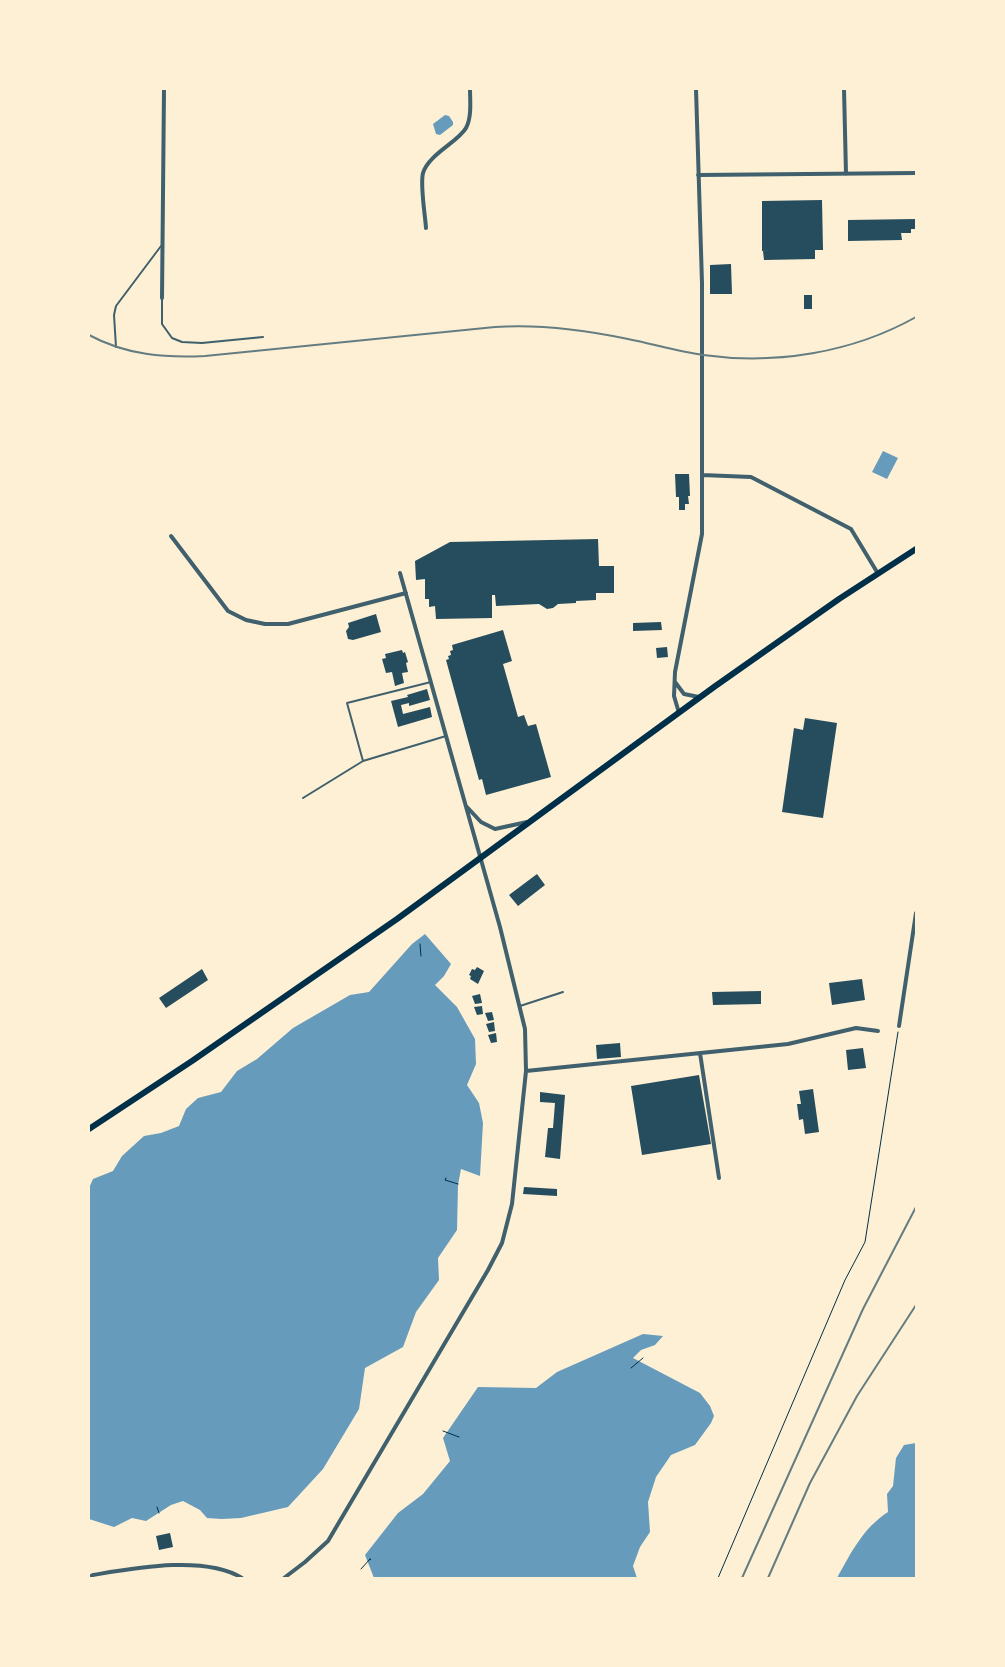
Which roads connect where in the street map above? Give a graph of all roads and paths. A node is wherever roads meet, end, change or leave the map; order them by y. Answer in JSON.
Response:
{"nodes":[{"id":1,"x":164,"y":89,"type":"edge"},
{"id":2,"x":470,"y":89,"type":"edge"},
{"id":3,"x":696,"y":89,"type":"edge"},
{"id":4,"x":844,"y":89,"type":"edge"},
{"id":5,"x":916,"y":89,"type":"edge"},
{"id":6,"x":916,"y":173,"type":"edge"},
{"id":7,"x":846,"y":174,"type":"junction"},
{"id":8,"x":698,"y":175,"type":"junction"},
{"id":9,"x":426,"y":228,"type":"dead end"},
{"id":10,"x":163,"y":244,"type":"junction"},
{"id":11,"x":162,"y":298,"type":"joint"},
{"id":12,"x":264,"y":337,"type":"dead end"},
{"id":13,"x":116,"y":347,"type":"dead end"},
{"id":14,"x":702,"y":476,"type":"junction"},
{"id":15,"x":171,"y":536,"type":"dead end"},
{"id":16,"x":916,"y":549,"type":"edge"},
{"id":17,"x":877,"y":572,"type":"junction"},
{"id":18,"x":400,"y":573,"type":"dead end"},
{"id":19,"x":406,"y":593,"type":"junction"},
{"id":20,"x":674,"y":681,"type":"junction"},
{"id":21,"x":430,"y":682,"type":"junction"},
{"id":22,"x":701,"y":697,"type":"junction"},
{"id":23,"x":679,"y":713,"type":"junction"},
{"id":24,"x":446,"y":736,"type":"junction"},
{"id":25,"x":364,"y":761,"type":"junction"},
{"id":26,"x":303,"y":798,"type":"dead end"},
{"id":27,"x":465,"y":804,"type":"junction"},
{"id":28,"x":529,"y":822,"type":"junction"},
{"id":29,"x":480,"y":858,"type":"junction"},
{"id":30,"x":916,"y":913,"type":"edge"},
{"id":31,"x":420,"y":944,"type":"dead end"},
{"id":32,"x":421,"y":956,"type":"dead end"},
{"id":33,"x":563,"y":992,"type":"dead end"},
{"id":34,"x":520,"y":1006,"type":"junction"},
{"id":35,"x":899,"y":1026,"type":"joint"},
{"id":36,"x":878,"y":1032,"type":"dead end"},
{"id":37,"x":700,"y":1053,"type":"junction"},
{"id":38,"x":526,"y":1070,"type":"junction"},
{"id":39,"x":89,"y":1129,"type":"edge"},
{"id":40,"x":446,"y":1178,"type":"dead end"},
{"id":41,"x":718,"y":1178,"type":"dead end"},
{"id":42,"x":458,"y":1184,"type":"dead end"},
{"id":43,"x":643,"y":1358,"type":"dead end"},
{"id":44,"x":631,"y":1368,"type":"dead end"},
{"id":45,"x":443,"y":1431,"type":"dead end"},
{"id":46,"x":459,"y":1437,"type":"dead end"},
{"id":47,"x":157,"y":1507,"type":"dead end"},
{"id":48,"x":159,"y":1513,"type":"dead end"},
{"id":49,"x":369,"y":1560,"type":"dead end"},
{"id":50,"x":361,"y":1569,"type":"dead end"},
{"id":51,"x":89,"y":1577,"type":"edge"},
{"id":52,"x":242,"y":1578,"type":"edge"},
{"id":53,"x":284,"y":1578,"type":"edge"},
{"id":54,"x":718,"y":1578,"type":"edge"}],
"edges":[{"from":1,"to":10,"type":"street"},
{"from":2,"to":9,"type":"street"},
{"from":3,"to":8,"type":"street"},
{"from":4,"to":7,"type":"street"},
{"from":5,"to":6,"type":"lane"},
{"from":6,"to":7,"type":"street"},
{"from":7,"to":8,"type":"street"},
{"from":8,"to":14,"type":"street"},
{"from":10,"to":11,"type":"street"},
{"from":10,"to":13,"type":"lane"},
{"from":11,"to":12,"type":"lane"},
{"from":14,"to":17,"type":"street"},
{"from":14,"to":20,"type":"street"},
{"from":15,"to":19,"type":"street"},
{"from":16,"to":17,"type":"main road"},
{"from":17,"to":22,"type":"main road"},
{"from":18,"to":19,"type":"street"},
{"from":19,"to":21,"type":"street"},
{"from":20,"to":22,"type":"street"},
{"from":20,"to":23,"type":"street"},
{"from":21,"to":24,"type":"street"},
{"from":21,"to":25,"type":"lane"},
{"from":22,"to":23,"type":"main road"},
{"from":23,"to":28,"type":"main road"},
{"from":24,"to":25,"type":"lane"},
{"from":24,"to":27,"type":"street"},
{"from":25,"to":26,"type":"lane"},
{"from":27,"to":28,"type":"street"},
{"from":27,"to":29,"type":"street"},
{"from":28,"to":29,"type":"main road"},
{"from":29,"to":34,"type":"street"},
{"from":29,"to":39,"type":"main road"},
{"from":30,"to":35,"type":"street"},
{"from":31,"to":32,"type":"path"},
{"from":33,"to":34,"type":"lane"},
{"from":34,"to":38,"type":"street"},
{"from":35,"to":54,"type":"path"},
{"from":36,"to":37,"type":"street"},
{"from":37,"to":38,"type":"street"},
{"from":37,"to":41,"type":"street"},
{"from":38,"to":53,"type":"street"},
{"from":40,"to":42,"type":"path"},
{"from":43,"to":44,"type":"path"},
{"from":45,"to":46,"type":"path"},
{"from":47,"to":48,"type":"path"},
{"from":49,"to":50,"type":"path"},
{"from":51,"to":52,"type":"street"}]}
